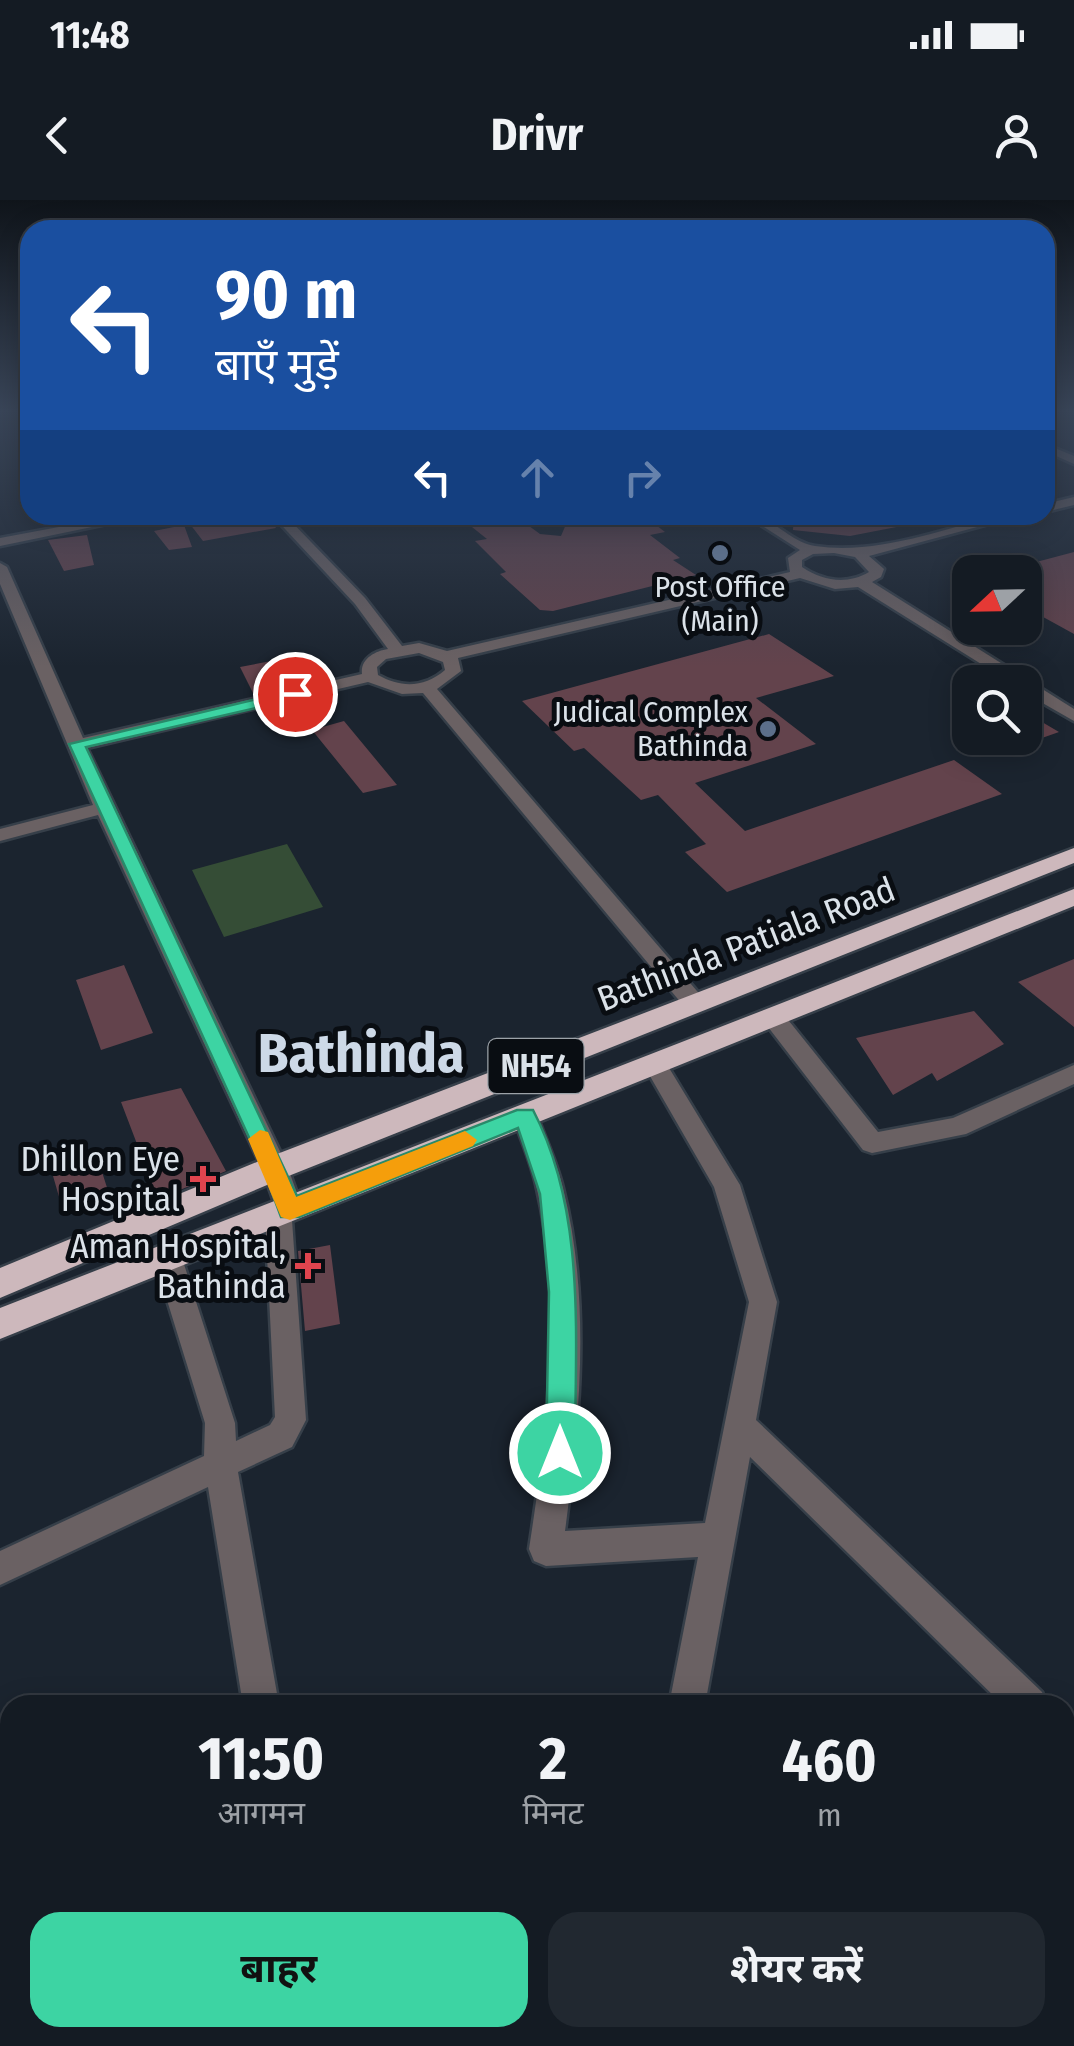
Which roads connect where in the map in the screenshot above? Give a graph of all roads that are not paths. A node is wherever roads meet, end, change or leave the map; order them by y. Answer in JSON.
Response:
{"nodes":[{"id":1,"x":91,"y":525,"type":"edge"},
{"id":2,"x":288,"y":525,"type":"edge"},
{"id":3,"x":768,"y":525,"type":"edge"},
{"id":4,"x":976,"y":525,"type":"edge"},
{"id":5,"x":0,"y":542,"type":"edge"},
{"id":6,"x":810,"y":550,"type":"junction"},
{"id":7,"x":859,"y":554,"type":"junction"},
{"id":8,"x":0,"y":567,"type":"edge"},
{"id":9,"x":802,"y":574,"type":"junction"},
{"id":10,"x":861,"y":582,"type":"junction"},
{"id":11,"x":397,"y":650,"type":"junction"},
{"id":12,"x":446,"y":656,"type":"junction"},
{"id":13,"x":993,"y":665,"type":"edge"},
{"id":14,"x":370,"y":677,"type":"junction"},
{"id":15,"x":428,"y":688,"type":"junction"},
{"id":16,"x":1042,"y":696,"type":"edge"},
{"id":17,"x":1074,"y":716,"type":"edge"},
{"id":18,"x":77,"y":744,"type":"junction"},
{"id":19,"x":104,"y":808,"type":"junction"},
{"id":20,"x":0,"y":835,"type":"edge"},
{"id":21,"x":1074,"y":855,"type":"edge"},
{"id":22,"x":1074,"y":896,"type":"edge"},
{"id":23,"x":696,"y":1004,"type":"junction"},
{"id":24,"x":773,"y":1017,"type":"junction"},
{"id":25,"x":655,"y":1064,"type":"junction"},
{"id":26,"x":1074,"y":1074,"type":"edge"},
{"id":27,"x":525,"y":1116,"type":"junction"},
{"id":28,"x":275,"y":1168,"type":"junction"},
{"id":29,"x":284,"y":1212,"type":"junction"},
{"id":30,"x":168,"y":1258,"type":"junction"},
{"id":31,"x":0,"y":1283,"type":"edge"},
{"id":32,"x":0,"y":1324,"type":"edge"},
{"id":33,"x":739,"y":1426,"type":"junction"},
{"id":34,"x":220,"y":1463,"type":"junction"},
{"id":35,"x":718,"y":1539,"type":"junction"},
{"id":36,"x":0,"y":1568,"type":"edge"},
{"id":37,"x":259,"y":1695,"type":"edge"},
{"id":38,"x":689,"y":1695,"type":"edge"},
{"id":39,"x":1020,"y":1695,"type":"edge"}],
"edges":[{"from":1,"to":5,"type":"street"},
{"from":2,"to":11,"type":"street"},
{"from":3,"to":6,"type":"street"},
{"from":4,"to":7,"type":"street"},
{"from":6,"to":7,"type":"street"},
{"from":6,"to":9,"type":"street"},
{"from":7,"to":10,"type":"street"},
{"from":8,"to":18,"type":"street"},
{"from":9,"to":10,"type":"street"},
{"from":9,"to":12,"type":"street"},
{"from":10,"to":13,"type":"street"},
{"from":11,"to":12,"type":"street"},
{"from":11,"to":14,"type":"street"},
{"from":12,"to":15,"type":"street"},
{"from":14,"to":15,"type":"street"},
{"from":14,"to":18,"type":"street"},
{"from":15,"to":23,"type":"street"},
{"from":16,"to":17,"type":"street"},
{"from":18,"to":19,"type":"street"},
{"from":19,"to":20,"type":"street"},
{"from":19,"to":28,"type":"street"},
{"from":21,"to":23,"type":"highway","name":"Bathinda Patiala Road","number":"NH54"},
{"from":22,"to":24,"type":"highway","number":"NH54"},
{"from":23,"to":28,"type":"highway","name":"Bathinda Patiala Road","number":"NH54"},
{"from":24,"to":25,"type":"highway","number":"NH54"},
{"from":24,"to":26,"type":"street"},
{"from":25,"to":27,"type":"highway","number":"NH54"},
{"from":25,"to":33,"type":"street"},
{"from":27,"to":29,"type":"highway","number":"NH54"},
{"from":27,"to":35,"type":"street"},
{"from":28,"to":29,"type":"street"},
{"from":28,"to":31,"type":"highway","name":"Bathinda Patiala Road","number":"NH54"},
{"from":29,"to":30,"type":"highway","number":"NH54"},
{"from":29,"to":34,"type":"street"},
{"from":30,"to":32,"type":"highway","number":"NH54"},
{"from":30,"to":34,"type":"street"},
{"from":33,"to":35,"type":"street"},
{"from":33,"to":39,"type":"street"},
{"from":34,"to":36,"type":"street"},
{"from":34,"to":37,"type":"street"},
{"from":35,"to":38,"type":"street"}]}
